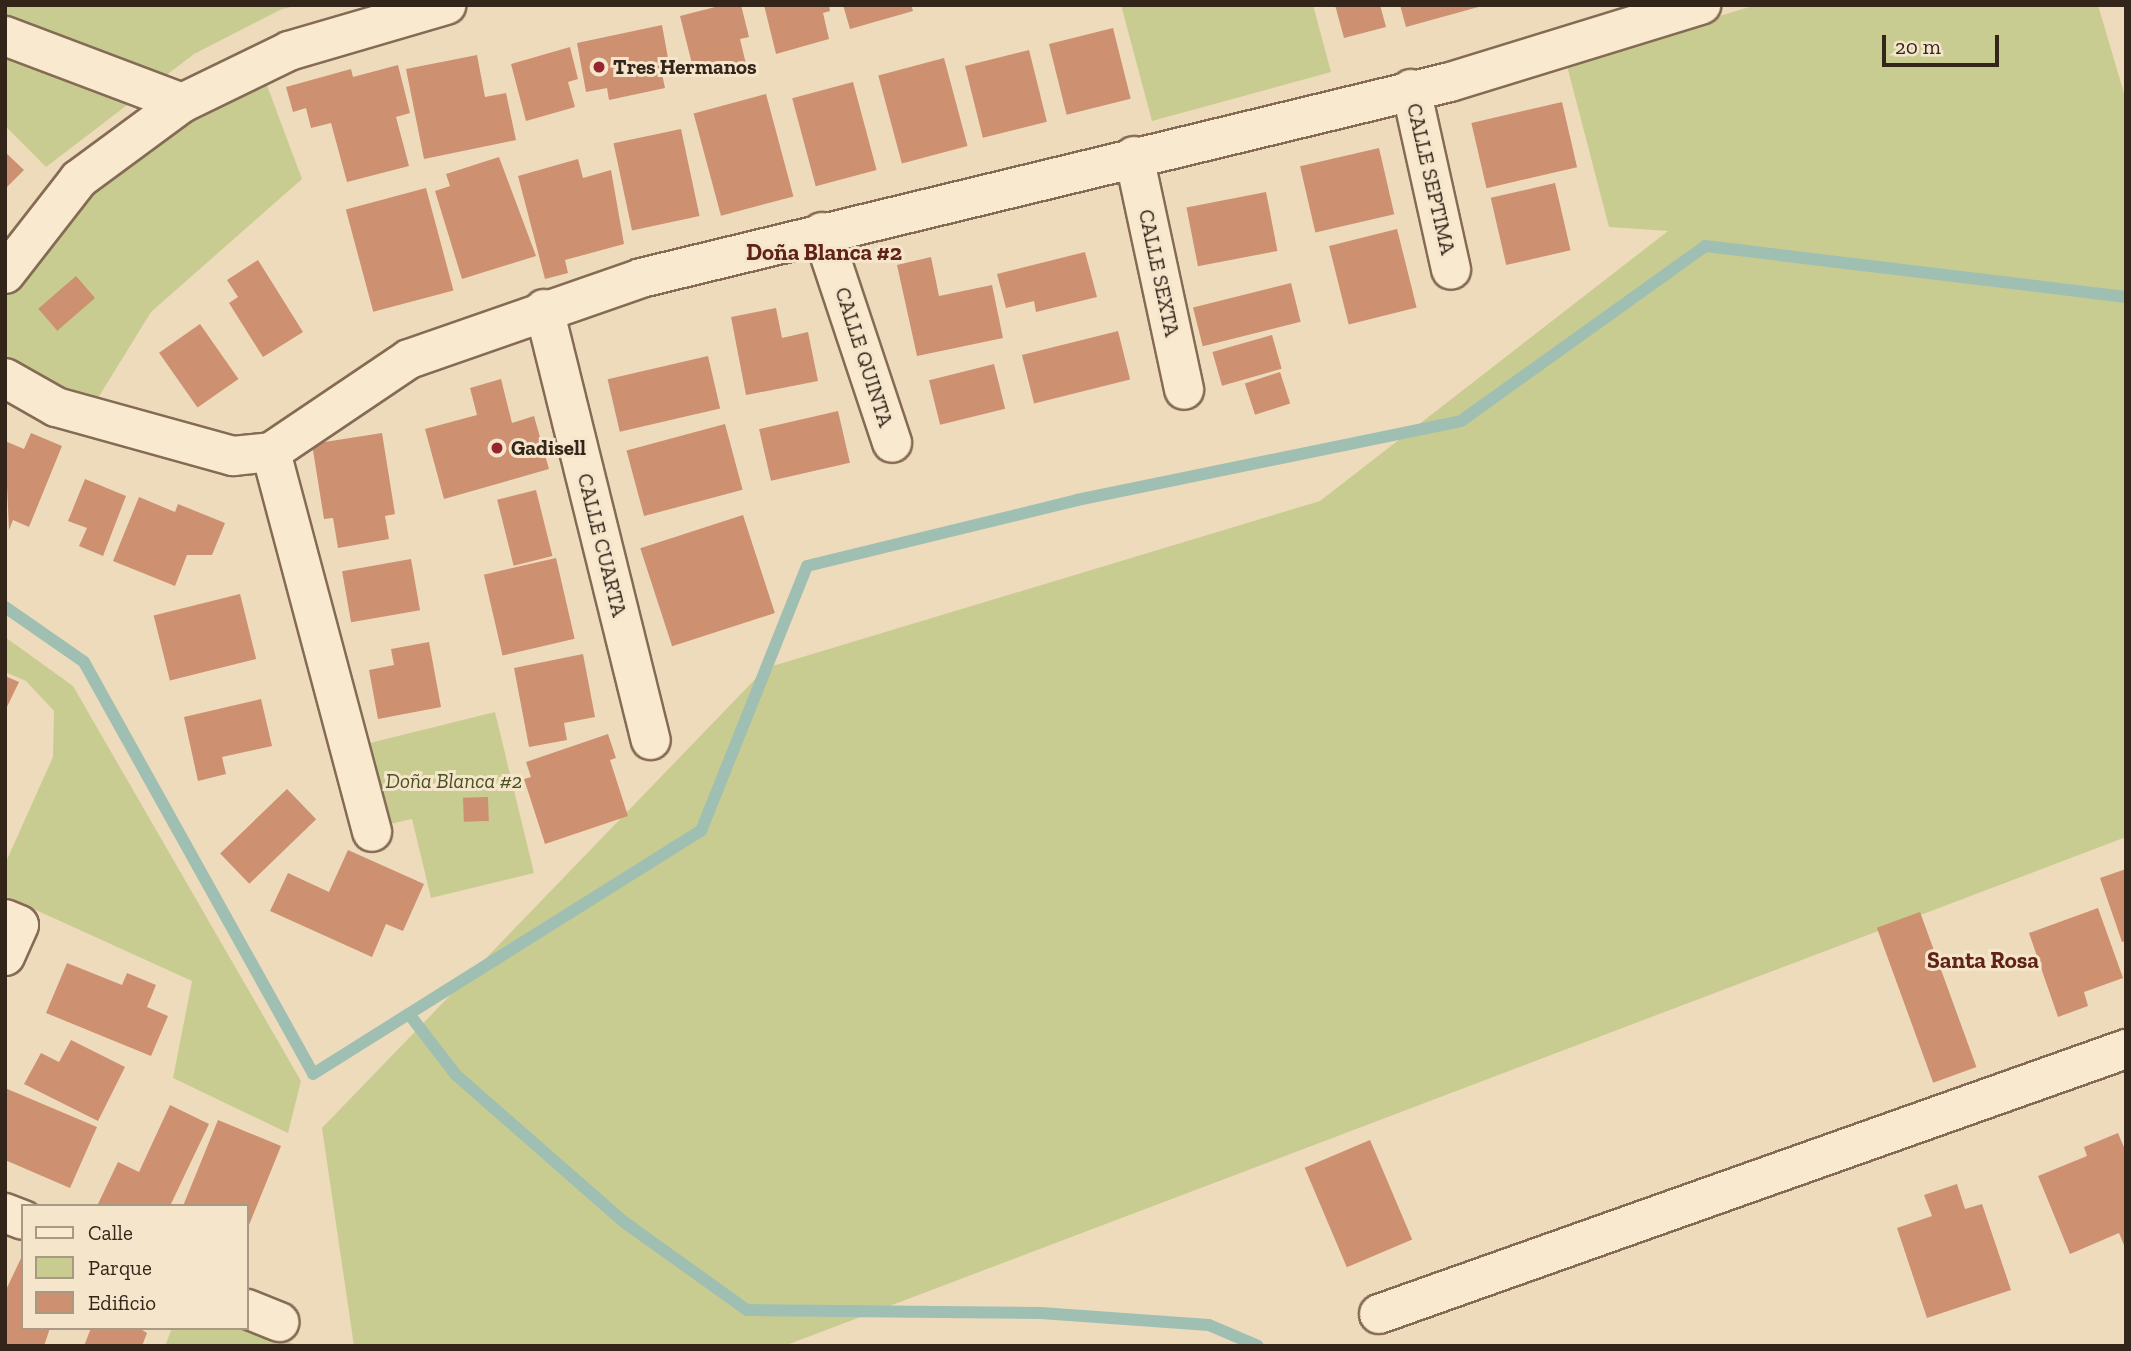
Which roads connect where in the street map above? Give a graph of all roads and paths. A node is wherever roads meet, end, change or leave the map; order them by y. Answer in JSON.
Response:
{"nodes":[{"id":1,"x":446,"y":5,"type":"edge"},
{"id":2,"x":1701,"y":5,"type":"edge"},
{"id":3,"x":5,"y":37,"type":"edge"},
{"id":4,"x":1411,"y":89,"type":"junction"},
{"id":5,"x":181,"y":103,"type":"junction"},
{"id":6,"x":1134,"y":156,"type":"junction"},
{"id":7,"x":822,"y":232,"type":"junction"},
{"id":8,"x":1451,"y":270,"type":"dead end"},
{"id":9,"x":5,"y":274,"type":"edge"},
{"id":10,"x":544,"y":309,"type":"junction"},
{"id":11,"x":5,"y":378,"type":"edge"},
{"id":12,"x":1184,"y":390,"type":"dead end"},
{"id":13,"x":892,"y":443,"type":"dead end"},
{"id":14,"x":271,"y":452,"type":"junction"},
{"id":15,"x":651,"y":740,"type":"dead end"},
{"id":16,"x":372,"y":832,"type":"dead end"},
{"id":17,"x":5,"y":919,"type":"edge"},
{"id":18,"x":5,"y":957,"type":"edge"},
{"id":19,"x":2126,"y":1049,"type":"edge"},
{"id":20,"x":1379,"y":1314,"type":"dead end"}],
"edges":[{"from":1,"to":5,"type":"street"},
{"from":2,"to":4,"type":"street"},
{"from":3,"to":5,"type":"street"},
{"from":4,"to":6,"type":"street"},
{"from":4,"to":8,"type":"street","name":"CALLE SEPTIMA"},
{"from":5,"to":9,"type":"street"},
{"from":6,"to":7,"type":"street"},
{"from":6,"to":12,"type":"street","name":"CALLE SEXTA"},
{"from":7,"to":10,"type":"street"},
{"from":7,"to":13,"type":"street","name":"CALLE QUINTA"},
{"from":10,"to":14,"type":"street"},
{"from":10,"to":15,"type":"street","name":"CALLE CUARTA"},
{"from":11,"to":14,"type":"street"},
{"from":14,"to":16,"type":"street"},
{"from":17,"to":18,"type":"street"},
{"from":19,"to":20,"type":"street"}]}
